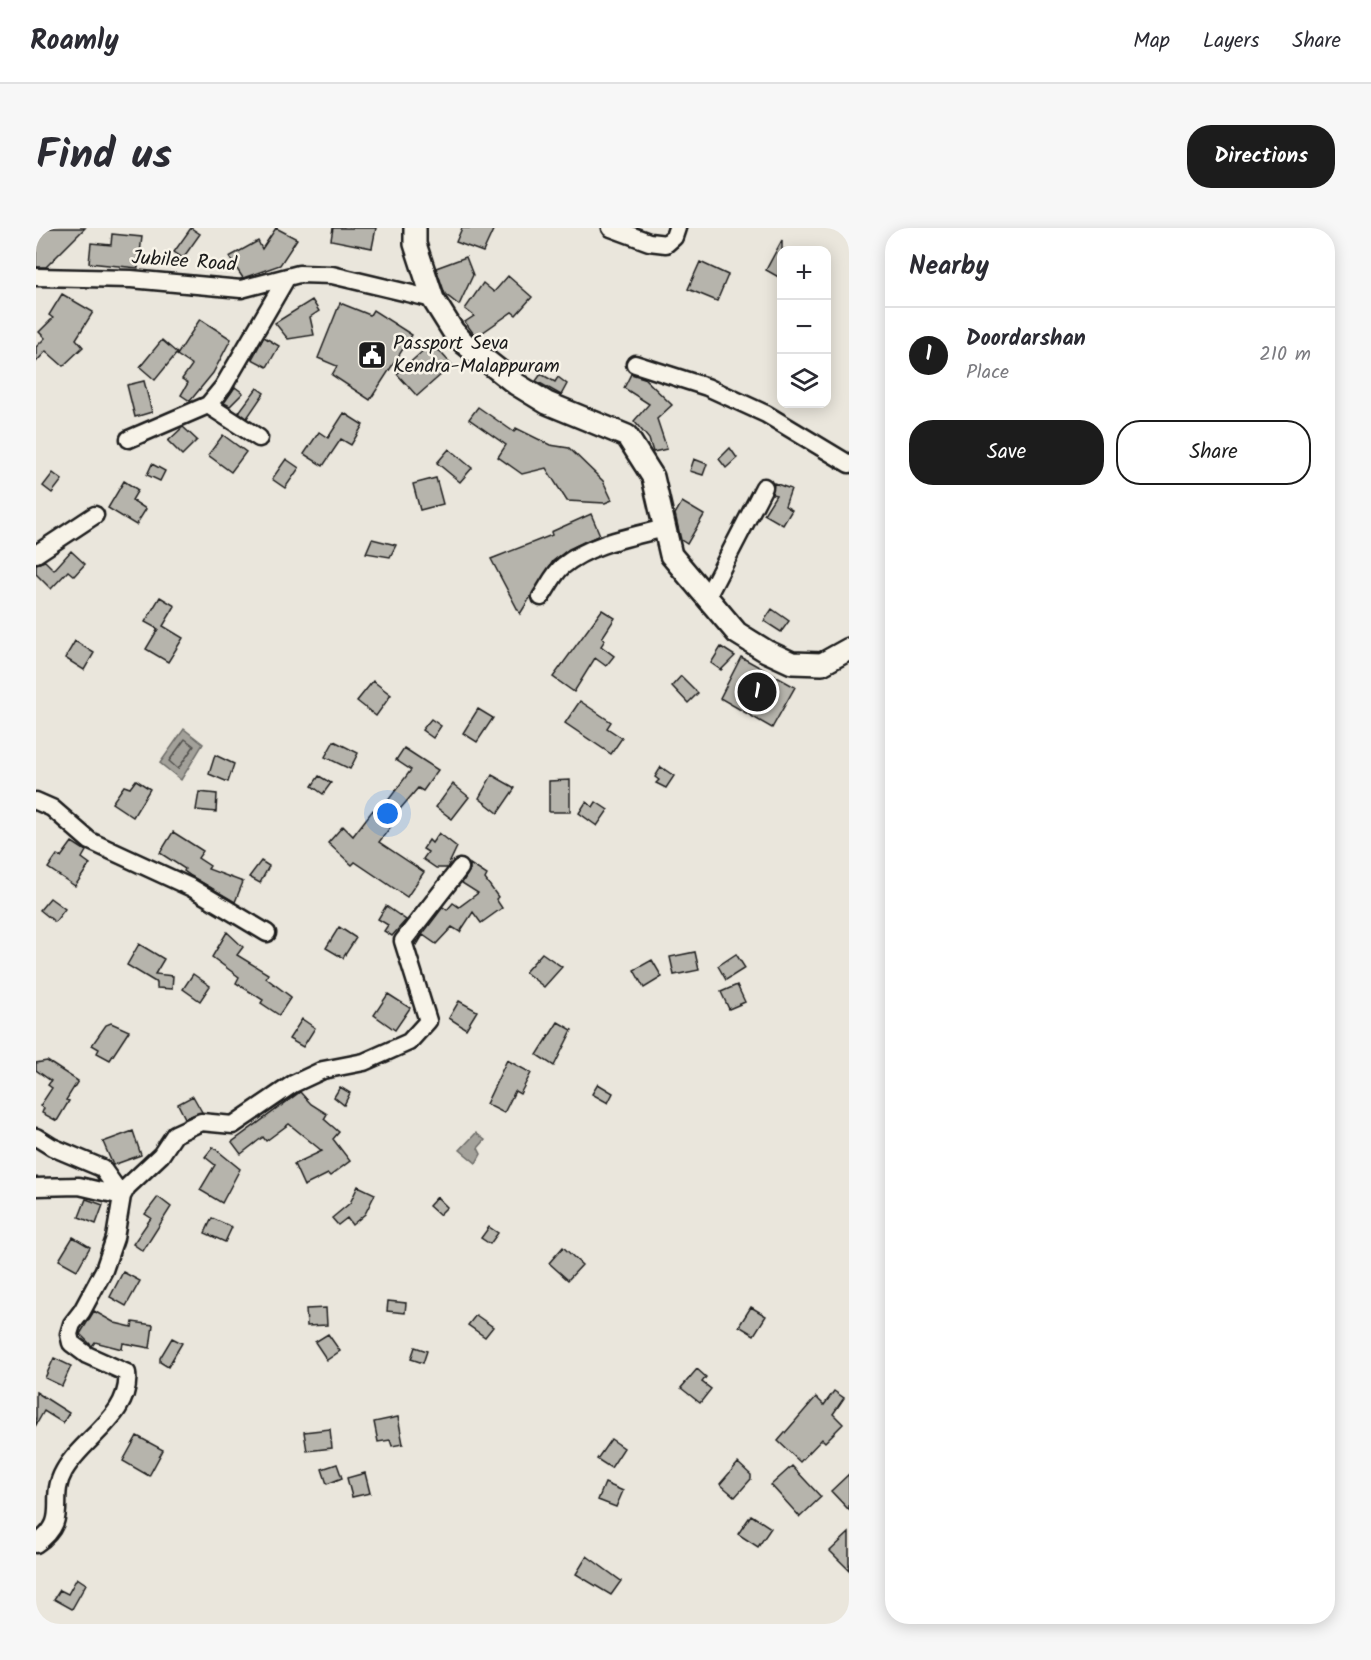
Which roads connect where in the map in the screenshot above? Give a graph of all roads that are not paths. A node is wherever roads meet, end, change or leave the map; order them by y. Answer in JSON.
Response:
{"nodes":[{"id":1,"x":415,"y":228,"type":"edge"},
{"id":2,"x":611,"y":228,"type":"edge"},
{"id":3,"x":677,"y":228,"type":"edge"},
{"id":4,"x":36,"y":277,"type":"edge"},
{"id":5,"x":287,"y":277,"type":"junction"},
{"id":6,"x":433,"y":299,"type":"junction"},
{"id":7,"x":635,"y":364,"type":"dead end"},
{"id":8,"x":208,"y":405,"type":"junction"},
{"id":9,"x":259,"y":438,"type":"dead end"},
{"id":10,"x":129,"y":440,"type":"dead end"},
{"id":11,"x":849,"y":464,"type":"edge"},
{"id":12,"x":764,"y":487,"type":"dead end"},
{"id":13,"x":95,"y":515,"type":"dead end"},
{"id":14,"x":665,"y":528,"type":"junction"},
{"id":15,"x":36,"y":554,"type":"edge"},
{"id":16,"x":541,"y":597,"type":"dead end"},
{"id":17,"x":707,"y":597,"type":"junction"},
{"id":18,"x":849,"y":649,"type":"edge"},
{"id":19,"x":36,"y":801,"type":"edge"},
{"id":20,"x":460,"y":868,"type":"dead end"},
{"id":21,"x":267,"y":933,"type":"dead end"},
{"id":22,"x":36,"y":1137,"type":"edge"},
{"id":23,"x":36,"y":1187,"type":"edge"},
{"id":24,"x":122,"y":1196,"type":"junction"},
{"id":25,"x":36,"y":1544,"type":"edge"}],
"edges":[{"from":1,"to":6,"type":"main road"},
{"from":2,"to":3,"type":"street"},
{"from":4,"to":5,"type":"street","name":"Jubilee Road"},
{"from":5,"to":6,"type":"street","name":"Jubilee Road"},
{"from":5,"to":8,"type":"street"},
{"from":6,"to":14,"type":"main road"},
{"from":7,"to":11,"type":"street"},
{"from":8,"to":9,"type":"street"},
{"from":8,"to":10,"type":"street"},
{"from":12,"to":17,"type":"street"},
{"from":13,"to":15,"type":"street"},
{"from":14,"to":16,"type":"street"},
{"from":14,"to":17,"type":"main road"},
{"from":17,"to":18,"type":"main road"},
{"from":19,"to":21,"type":"street"},
{"from":20,"to":24,"type":"street"},
{"from":22,"to":24,"type":"street"},
{"from":23,"to":24,"type":"street"},
{"from":24,"to":25,"type":"street"}]}
